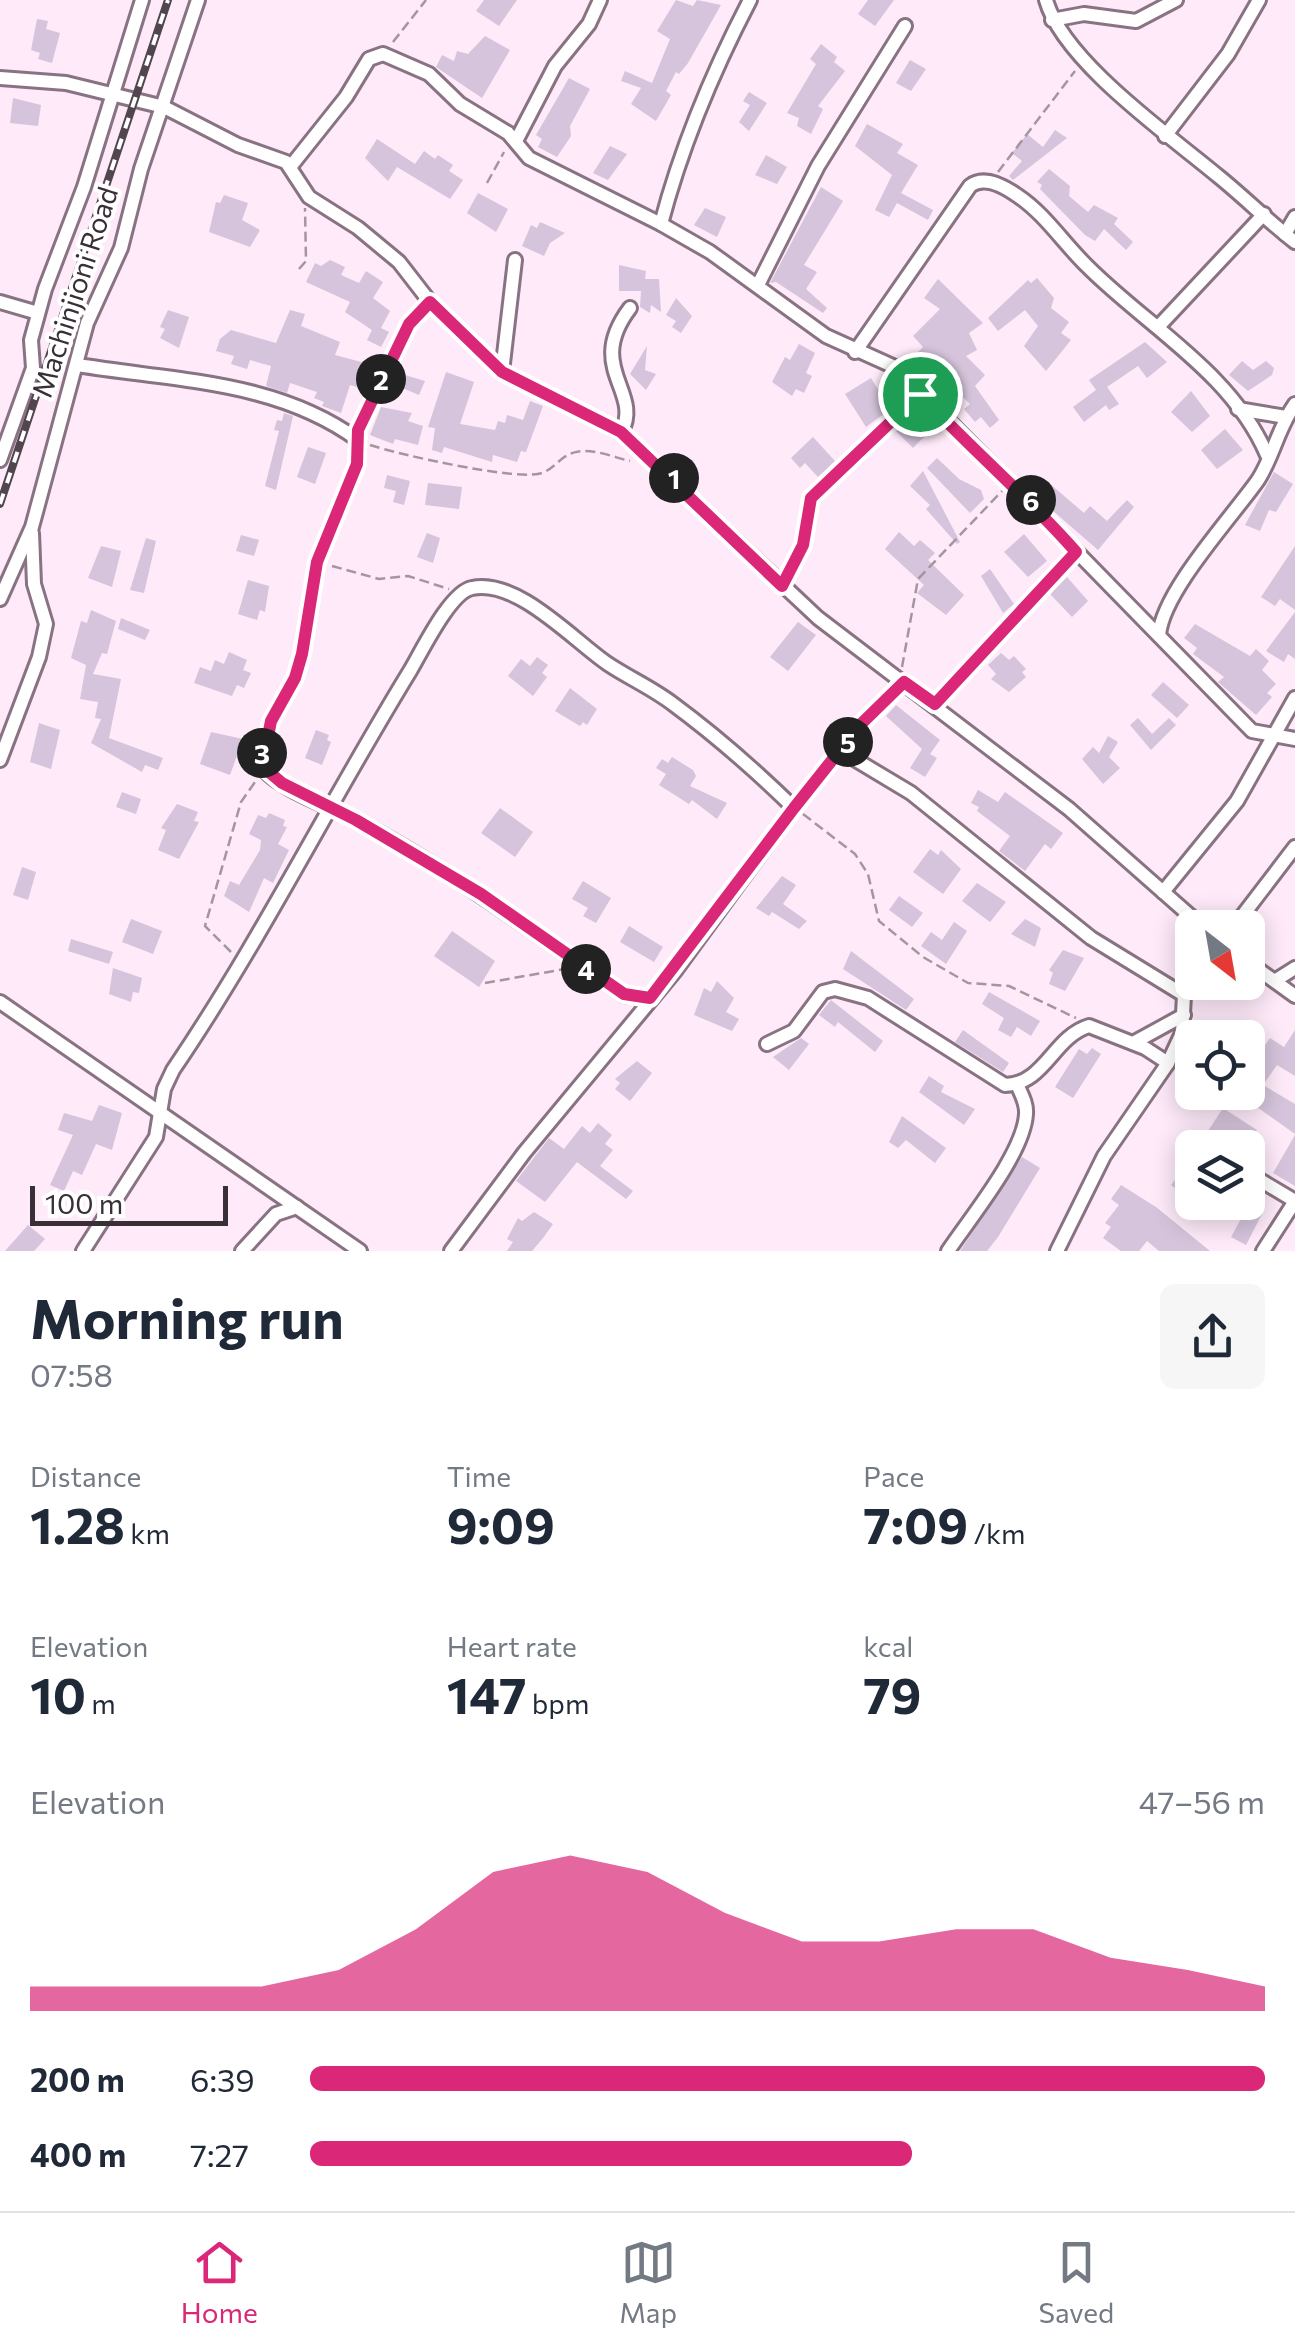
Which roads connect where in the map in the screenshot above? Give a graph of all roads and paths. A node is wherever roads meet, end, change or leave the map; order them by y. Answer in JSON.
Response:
{"nodes":[{"id":1,"x":142,"y":0,"type":"edge"},
{"id":2,"x":198,"y":0,"type":"edge"},
{"id":3,"x":426,"y":0,"type":"edge"},
{"id":4,"x":600,"y":0,"type":"edge"},
{"id":5,"x":750,"y":0,"type":"edge"},
{"id":6,"x":1046,"y":0,"type":"edge"},
{"id":7,"x":1176,"y":0,"type":"edge"},
{"id":8,"x":1259,"y":0,"type":"edge"},
{"id":9,"x":1052,"y":20,"type":"junction"},
{"id":10,"x":905,"y":26,"type":"dead end"},
{"id":11,"x":384,"y":54,"type":"junction"},
{"id":12,"x":1085,"y":58,"type":"junction"},
{"id":13,"x":0,"y":78,"type":"edge"},
{"id":14,"x":110,"y":96,"type":"junction"},
{"id":15,"x":164,"y":107,"type":"junction"},
{"id":16,"x":1165,"y":136,"type":"junction"},
{"id":17,"x":516,"y":141,"type":"junction"},
{"id":18,"x":290,"y":166,"type":"junction"},
{"id":19,"x":487,"y":183,"type":"dead end"},
{"id":20,"x":994,"y":183,"type":"junction"},
{"id":21,"x":309,"y":197,"type":"junction"},
{"id":22,"x":1264,"y":214,"type":"junction"},
{"id":23,"x":1295,"y":217,"type":"edge"},
{"id":24,"x":662,"y":224,"type":"junction"},
{"id":25,"x":1290,"y":238,"type":"edge"},
{"id":26,"x":515,"y":260,"type":"dead end"},
{"id":27,"x":298,"y":269,"type":"dead end"},
{"id":28,"x":758,"y":285,"type":"junction"},
{"id":29,"x":0,"y":302,"type":"edge"},
{"id":30,"x":430,"y":302,"type":"junction"},
{"id":31,"x":630,"y":308,"type":"dead end"},
{"id":32,"x":38,"y":313,"type":"junction"},
{"id":33,"x":1158,"y":326,"type":"junction"},
{"id":34,"x":855,"y":352,"type":"junction"},
{"id":35,"x":78,"y":365,"type":"junction"},
{"id":36,"x":502,"y":372,"type":"junction"},
{"id":37,"x":920,"y":394,"type":"junction"},
{"id":38,"x":1295,"y":404,"type":"edge"},
{"id":39,"x":1238,"y":409,"type":"junction"},
{"id":40,"x":1286,"y":417,"type":"junction"},
{"id":41,"x":621,"y":432,"type":"junction"},
{"id":42,"x":358,"y":440,"type":"junction"},
{"id":43,"x":1266,"y":455,"type":"junction"},
{"id":44,"x":0,"y":460,"type":"edge"},
{"id":45,"x":632,"y":461,"type":"dead end"},
{"id":46,"x":1011,"y":483,"type":"junction"},
{"id":47,"x":32,"y":526,"type":"junction"},
{"id":48,"x":1076,"y":552,"type":"junction"},
{"id":49,"x":317,"y":562,"type":"junction"},
{"id":50,"x":782,"y":586,"type":"junction"},
{"id":51,"x":466,"y":589,"type":"junction"},
{"id":52,"x":0,"y":599,"type":"edge"},
{"id":53,"x":1164,"y":614,"type":"junction"},
{"id":54,"x":1145,"y":622,"type":"junction"},
{"id":55,"x":1159,"y":635,"type":"junction"},
{"id":56,"x":901,"y":680,"type":"junction"},
{"id":57,"x":1295,"y":698,"type":"edge"},
{"id":58,"x":935,"y":704,"type":"junction"},
{"id":59,"x":1272,"y":736,"type":"junction"},
{"id":60,"x":1295,"y":739,"type":"edge"},
{"id":61,"x":841,"y":752,"type":"junction"},
{"id":62,"x":0,"y":760,"type":"edge"},
{"id":63,"x":264,"y":771,"type":"junction"},
{"id":64,"x":330,"y":808,"type":"junction"},
{"id":65,"x":794,"y":808,"type":"junction"},
{"id":66,"x":1295,"y":847,"type":"edge"},
{"id":67,"x":1163,"y":892,"type":"junction"},
{"id":68,"x":1184,"y":910,"type":"edge"},
{"id":69,"x":1246,"y":910,"type":"edge"},
{"id":70,"x":240,"y":959,"type":"junction"},
{"id":71,"x":581,"y":965,"type":"junction"},
{"id":72,"x":1295,"y":968,"type":"edge"},
{"id":73,"x":1265,"y":973,"type":"edge"},
{"id":74,"x":1276,"y":980,"type":"junction"},
{"id":75,"x":485,"y":983,"type":"dead end"},
{"id":76,"x":1175,"y":989,"type":"edge"},
{"id":77,"x":624,"y":994,"type":"junction"},
{"id":78,"x":1295,"y":996,"type":"edge"},
{"id":79,"x":650,"y":998,"type":"junction"},
{"id":80,"x":1184,"y":1000,"type":"edge"},
{"id":81,"x":0,"y":1002,"type":"edge"},
{"id":82,"x":1184,"y":1014,"type":"junction"},
{"id":83,"x":636,"y":1017,"type":"junction"},
{"id":84,"x":1089,"y":1026,"type":"junction"},
{"id":85,"x":1133,"y":1042,"type":"junction"},
{"id":86,"x":767,"y":1044,"type":"dead end"},
{"id":87,"x":1168,"y":1063,"type":"junction"},
{"id":88,"x":1017,"y":1084,"type":"junction"},
{"id":89,"x":159,"y":1114,"type":"junction"},
{"id":90,"x":180,"y":1128,"type":"junction"},
{"id":91,"x":156,"y":1137,"type":"junction"},
{"id":92,"x":1265,"y":1183,"type":"edge"},
{"id":93,"x":276,"y":1193,"type":"junction"},
{"id":94,"x":1295,"y":1201,"type":"edge"},
{"id":95,"x":296,"y":1206,"type":"junction"},
{"id":96,"x":276,"y":1214,"type":"junction"},
{"id":97,"x":1063,"y":1249,"type":"edge"},
{"id":98,"x":83,"y":1251,"type":"edge"},
{"id":99,"x":242,"y":1251,"type":"edge"},
{"id":100,"x":360,"y":1251,"type":"edge"},
{"id":101,"x":452,"y":1251,"type":"edge"},
{"id":102,"x":948,"y":1251,"type":"edge"},
{"id":103,"x":1263,"y":1251,"type":"edge"}],
"edges":[{"from":1,"to":14,"type":"street"},
{"from":2,"to":15,"type":"street","name":"Machinjioni Road"},
{"from":3,"to":11,"type":"path"},
{"from":4,"to":17,"type":"street"},
{"from":5,"to":24,"type":"street"},
{"from":6,"to":9,"type":"street"},
{"from":7,"to":9,"type":"street"},
{"from":8,"to":16,"type":"street"},
{"from":9,"to":12,"type":"street"},
{"from":10,"to":28,"type":"street"},
{"from":11,"to":17,"type":"street"},
{"from":11,"to":18,"type":"street"},
{"from":12,"to":16,"type":"street"},
{"from":12,"to":20,"type":"path"},
{"from":13,"to":14,"type":"street"},
{"from":14,"to":15,"type":"street"},
{"from":14,"to":32,"type":"street"},
{"from":15,"to":18,"type":"street"},
{"from":15,"to":35,"type":"street","name":"Machinjioni Road"},
{"from":16,"to":22,"type":"street"},
{"from":17,"to":19,"type":"path"},
{"from":17,"to":24,"type":"street"},
{"from":18,"to":21,"type":"street"},
{"from":20,"to":33,"type":"street"},
{"from":20,"to":34,"type":"street"},
{"from":21,"to":27,"type":"path"},
{"from":21,"to":30,"type":"street"},
{"from":22,"to":25,"type":"street"},
{"from":22,"to":33,"type":"street"},
{"from":23,"to":25,"type":"street"},
{"from":24,"to":28,"type":"street"},
{"from":26,"to":36,"type":"street"},
{"from":28,"to":34,"type":"street"},
{"from":29,"to":32,"type":"street"},
{"from":30,"to":36,"type":"street"},
{"from":30,"to":42,"type":"street"},
{"from":31,"to":41,"type":"street"},
{"from":32,"to":44,"type":"street"},
{"from":33,"to":39,"type":"street"},
{"from":34,"to":37,"type":"street"},
{"from":35,"to":42,"type":"street"},
{"from":35,"to":47,"type":"street","name":"Machinjioni Road"},
{"from":36,"to":41,"type":"street"},
{"from":37,"to":46,"type":"street"},
{"from":37,"to":50,"type":"street"},
{"from":38,"to":40,"type":"street"},
{"from":39,"to":40,"type":"street"},
{"from":39,"to":43,"type":"street"},
{"from":40,"to":43,"type":"street"},
{"from":41,"to":50,"type":"street"},
{"from":42,"to":45,"type":"path"},
{"from":42,"to":49,"type":"street"},
{"from":43,"to":53,"type":"street"},
{"from":46,"to":48,"type":"street"},
{"from":46,"to":56,"type":"path"},
{"from":47,"to":52,"type":"street","name":"Machinjioni Road"},
{"from":47,"to":62,"type":"street"},
{"from":48,"to":54,"type":"street"},
{"from":48,"to":58,"type":"street"},
{"from":49,"to":51,"type":"path"},
{"from":49,"to":63,"type":"street"},
{"from":50,"to":56,"type":"street"},
{"from":51,"to":64,"type":"street"},
{"from":51,"to":65,"type":"street"},
{"from":53,"to":54,"type":"street"},
{"from":53,"to":55,"type":"street"},
{"from":54,"to":55,"type":"street"},
{"from":55,"to":59,"type":"street"},
{"from":56,"to":58,"type":"street"},
{"from":56,"to":61,"type":"street"},
{"from":57,"to":59,"type":"street"},
{"from":58,"to":67,"type":"street"},
{"from":59,"to":60,"type":"street"},
{"from":59,"to":67,"type":"street"},
{"from":61,"to":65,"type":"street"},
{"from":61,"to":76,"type":"street"},
{"from":63,"to":64,"type":"street"},
{"from":63,"to":70,"type":"path"},
{"from":64,"to":70,"type":"street"},
{"from":64,"to":71,"type":"street"},
{"from":65,"to":79,"type":"street"},
{"from":65,"to":84,"type":"path"},
{"from":66,"to":69,"type":"street"},
{"from":67,"to":68,"type":"street"},
{"from":70,"to":89,"type":"street"},
{"from":71,"to":75,"type":"path"},
{"from":71,"to":77,"type":"street"},
{"from":72,"to":74,"type":"street"},
{"from":73,"to":74,"type":"street"},
{"from":74,"to":78,"type":"street"},
{"from":77,"to":79,"type":"street"},
{"from":77,"to":83,"type":"street"},
{"from":79,"to":83,"type":"street"},
{"from":80,"to":82,"type":"street"},
{"from":81,"to":89,"type":"street"},
{"from":82,"to":85,"type":"street"},
{"from":82,"to":87,"type":"street"},
{"from":83,"to":101,"type":"street"},
{"from":84,"to":85,"type":"street"},
{"from":84,"to":88,"type":"street"},
{"from":85,"to":87,"type":"street"},
{"from":86,"to":88,"type":"street"},
{"from":87,"to":97,"type":"street"},
{"from":88,"to":102,"type":"street"},
{"from":89,"to":90,"type":"street"},
{"from":89,"to":91,"type":"street"},
{"from":90,"to":91,"type":"street"},
{"from":90,"to":93,"type":"street"},
{"from":91,"to":98,"type":"street"},
{"from":92,"to":94,"type":"street"},
{"from":93,"to":95,"type":"street"},
{"from":93,"to":96,"type":"street"},
{"from":94,"to":103,"type":"street"},
{"from":95,"to":96,"type":"street"},
{"from":95,"to":100,"type":"street"},
{"from":96,"to":99,"type":"street"}]}
